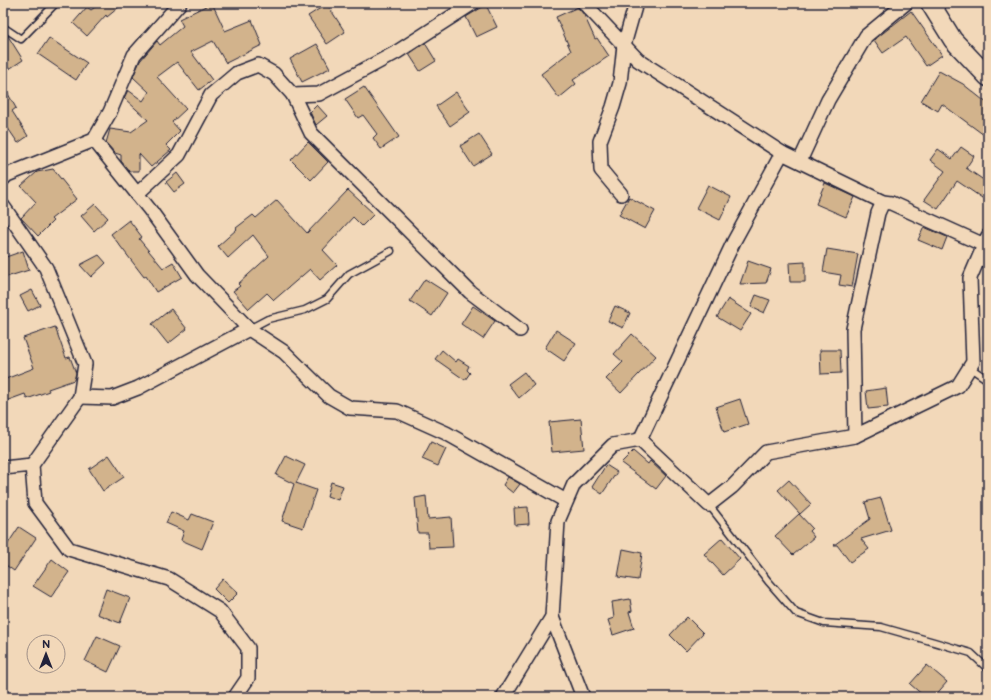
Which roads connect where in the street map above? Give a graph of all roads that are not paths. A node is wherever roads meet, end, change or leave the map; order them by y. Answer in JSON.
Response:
{"nodes":[{"id":1,"x":56,"y":3,"type":"edge"},
{"id":2,"x":180,"y":3,"type":"edge"},
{"id":3,"x":473,"y":3,"type":"edge"},
{"id":4,"x":584,"y":3,"type":"edge"},
{"id":5,"x":636,"y":3,"type":"edge"},
{"id":6,"x":906,"y":3,"type":"edge"},
{"id":7,"x":930,"y":3,"type":"edge"},
{"id":8,"x":3,"y":27,"type":"edge"},
{"id":9,"x":624,"y":46,"type":"junction"},
{"id":10,"x":988,"y":77,"type":"edge"},
{"id":11,"x":293,"y":94,"type":"junction"},
{"id":12,"x":94,"y":140,"type":"junction"},
{"id":13,"x":782,"y":153,"type":"junction"},
{"id":14,"x":800,"y":161,"type":"junction"},
{"id":15,"x":3,"y":178,"type":"edge"},
{"id":16,"x":137,"y":194,"type":"junction"},
{"id":17,"x":621,"y":194,"type":"dead end"},
{"id":18,"x":883,"y":202,"type":"junction"},
{"id":19,"x":3,"y":206,"type":"edge"},
{"id":20,"x":986,"y":241,"type":"edge"},
{"id":21,"x":391,"y":251,"type":"dead end"},
{"id":22,"x":249,"y":329,"type":"junction"},
{"id":23,"x":520,"y":330,"type":"dead end"},
{"id":24,"x":969,"y":367,"type":"junction"},
{"id":25,"x":988,"y":380,"type":"edge"},
{"id":26,"x":80,"y":397,"type":"junction"},
{"id":27,"x":855,"y":436,"type":"junction"},
{"id":28,"x":640,"y":440,"type":"junction"},
{"id":29,"x":32,"y":465,"type":"junction"},
{"id":30,"x":3,"y":468,"type":"edge"},
{"id":31,"x":566,"y":501,"type":"junction"},
{"id":32,"x":709,"y":505,"type":"junction"},
{"id":33,"x":552,"y":617,"type":"junction"},
{"id":34,"x":988,"y":669,"type":"edge"},
{"id":35,"x":235,"y":697,"type":"edge"},
{"id":36,"x":503,"y":697,"type":"edge"},
{"id":37,"x":583,"y":697,"type":"edge"}],
"edges":[{"from":1,"to":8,"type":"lane"},
{"from":2,"to":12,"type":"street"},
{"from":3,"to":11,"type":"street"},
{"from":4,"to":9,"type":"street"},
{"from":5,"to":9,"type":"street"},
{"from":6,"to":14,"type":"street"},
{"from":7,"to":10,"type":"street"},
{"from":9,"to":13,"type":"street"},
{"from":9,"to":17,"type":"street"},
{"from":11,"to":16,"type":"street"},
{"from":11,"to":23,"type":"street"},
{"from":12,"to":15,"type":"street"},
{"from":12,"to":16,"type":"street"},
{"from":13,"to":14,"type":"street"},
{"from":13,"to":28,"type":"street"},
{"from":14,"to":18,"type":"street"},
{"from":16,"to":22,"type":"street"},
{"from":18,"to":20,"type":"street"},
{"from":18,"to":27,"type":"street"},
{"from":19,"to":26,"type":"street"},
{"from":20,"to":24,"type":"street"},
{"from":21,"to":22,"type":"lane"},
{"from":22,"to":26,"type":"street"},
{"from":22,"to":31,"type":"street"},
{"from":24,"to":25,"type":"lane"},
{"from":24,"to":27,"type":"street"},
{"from":26,"to":29,"type":"street"},
{"from":27,"to":32,"type":"street"},
{"from":28,"to":31,"type":"street"},
{"from":28,"to":32,"type":"street"},
{"from":29,"to":30,"type":"street"},
{"from":29,"to":35,"type":"street"},
{"from":31,"to":33,"type":"street"},
{"from":32,"to":34,"type":"lane"},
{"from":33,"to":36,"type":"street"},
{"from":33,"to":37,"type":"street"}]}
